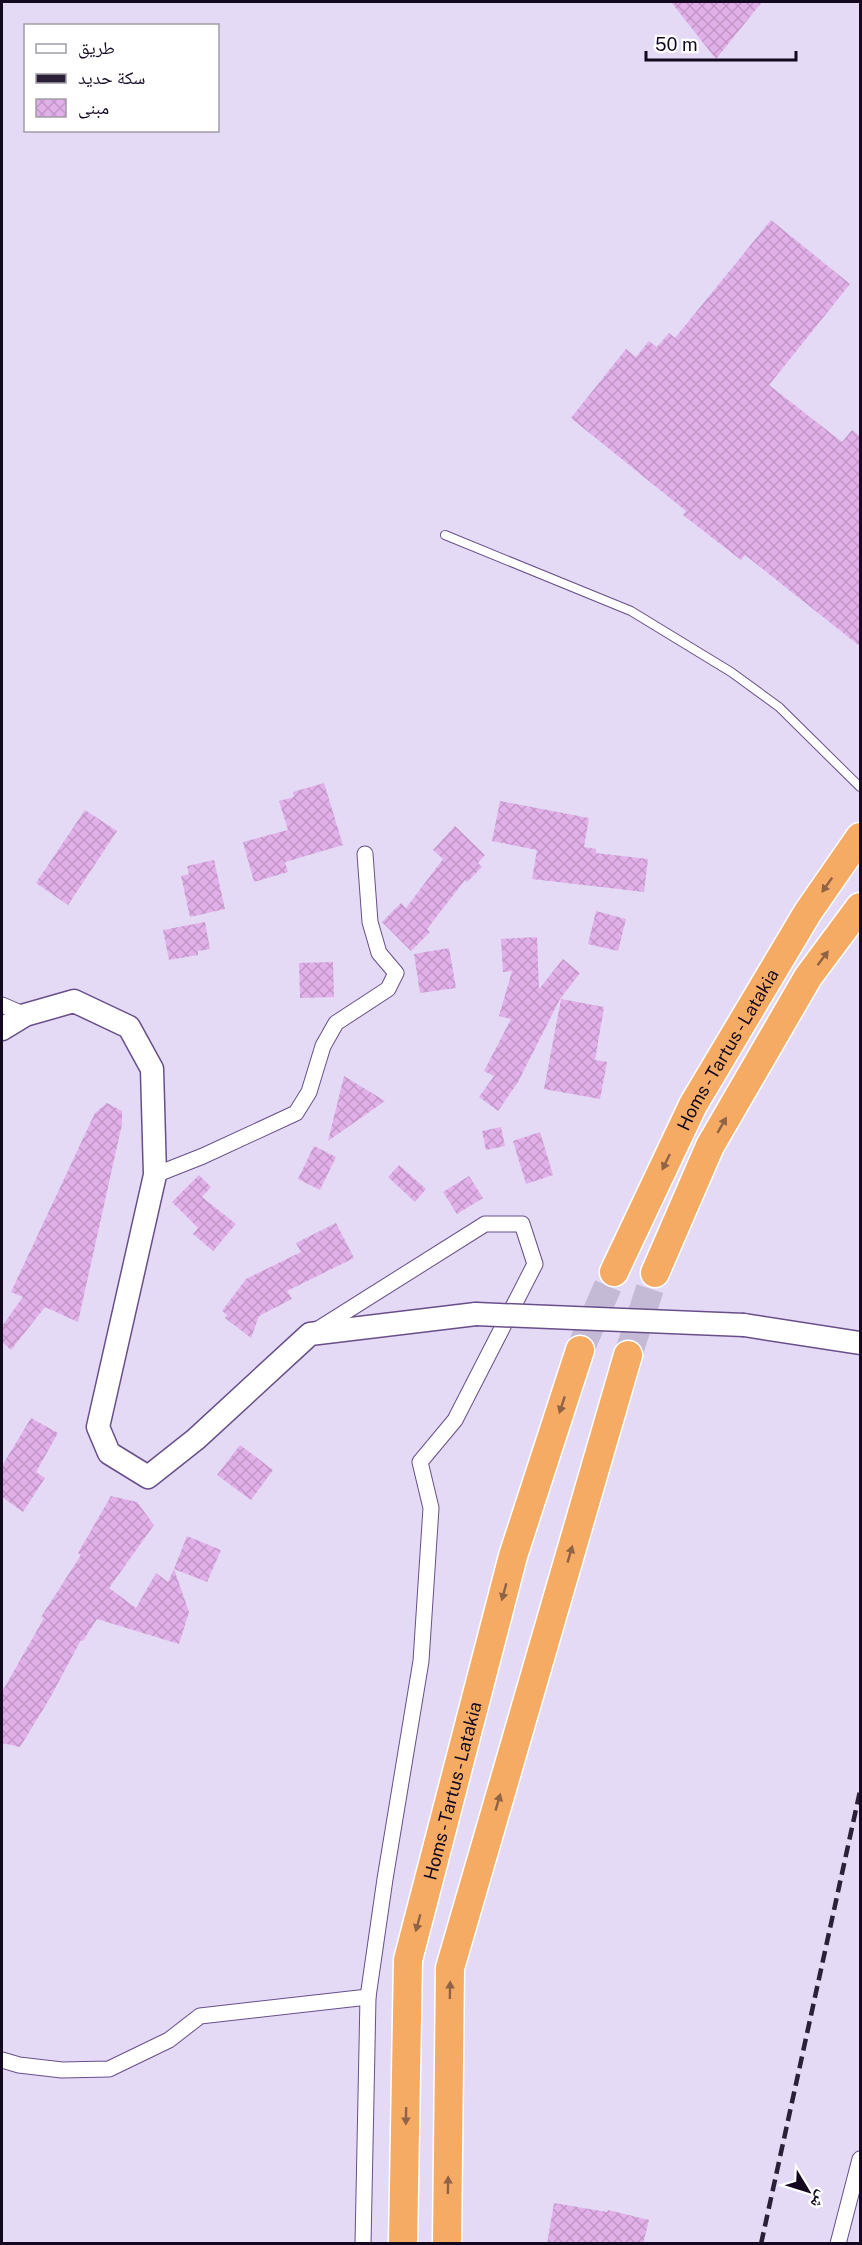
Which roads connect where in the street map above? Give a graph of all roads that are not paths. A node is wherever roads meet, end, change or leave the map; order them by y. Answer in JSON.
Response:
{"nodes":[{"id":1,"x":445,"y":535,"type":"dead end"},
{"id":2,"x":861,"y":787,"type":"edge"},
{"id":3,"x":861,"y":837,"type":"edge"},
{"id":4,"x":365,"y":855,"type":"dead end"},
{"id":5,"x":861,"y":907,"type":"edge"},
{"id":6,"x":2,"y":1005,"type":"edge"},
{"id":7,"x":25,"y":1015,"type":"junction"},
{"id":8,"x":2,"y":1029,"type":"edge"},
{"id":9,"x":155,"y":1175,"type":"junction"},
{"id":10,"x":614,"y":1272,"type":"tunnel mouth"},
{"id":11,"x":655,"y":1274,"type":"tunnel mouth"},
{"id":12,"x":310,"y":1334,"type":"junction"},
{"id":13,"x":861,"y":1342,"type":"edge"},
{"id":14,"x":580,"y":1350,"type":"tunnel mouth"},
{"id":15,"x":628,"y":1355,"type":"tunnel mouth"},
{"id":16,"x":368,"y":1997,"type":"junction"},
{"id":17,"x":2,"y":2060,"type":"edge"},
{"id":18,"x":861,"y":2159,"type":"edge"},
{"id":19,"x":363,"y":2244,"type":"edge"},
{"id":20,"x":403,"y":2244,"type":"edge"},
{"id":21,"x":447,"y":2244,"type":"edge"},
{"id":22,"x":838,"y":2244,"type":"edge"}],
"edges":[{"from":1,"to":2,"type":"lane"},
{"from":3,"to":10,"type":"highway","name":"Homs - Tartus - Latakia","one_way":true},
{"from":4,"to":9,"type":"street"},
{"from":11,"to":5,"type":"highway","name":"Homs - Tartus - Latakia","one_way":true},
{"from":6,"to":7,"type":"street"},
{"from":7,"to":8,"type":"main road"},
{"from":7,"to":9,"type":"main road"},
{"from":9,"to":12,"type":"main road"},
{"from":12,"to":13,"type":"main road","bridge":true},
{"from":12,"to":16,"type":"street"},
{"from":14,"to":20,"type":"highway","name":"Homs - Tartus - Latakia","one_way":true},
{"from":21,"to":15,"type":"highway","one_way":true},
{"from":16,"to":17,"type":"street"},
{"from":16,"to":19,"type":"street"},
{"from":18,"to":22,"type":"street"}]}
